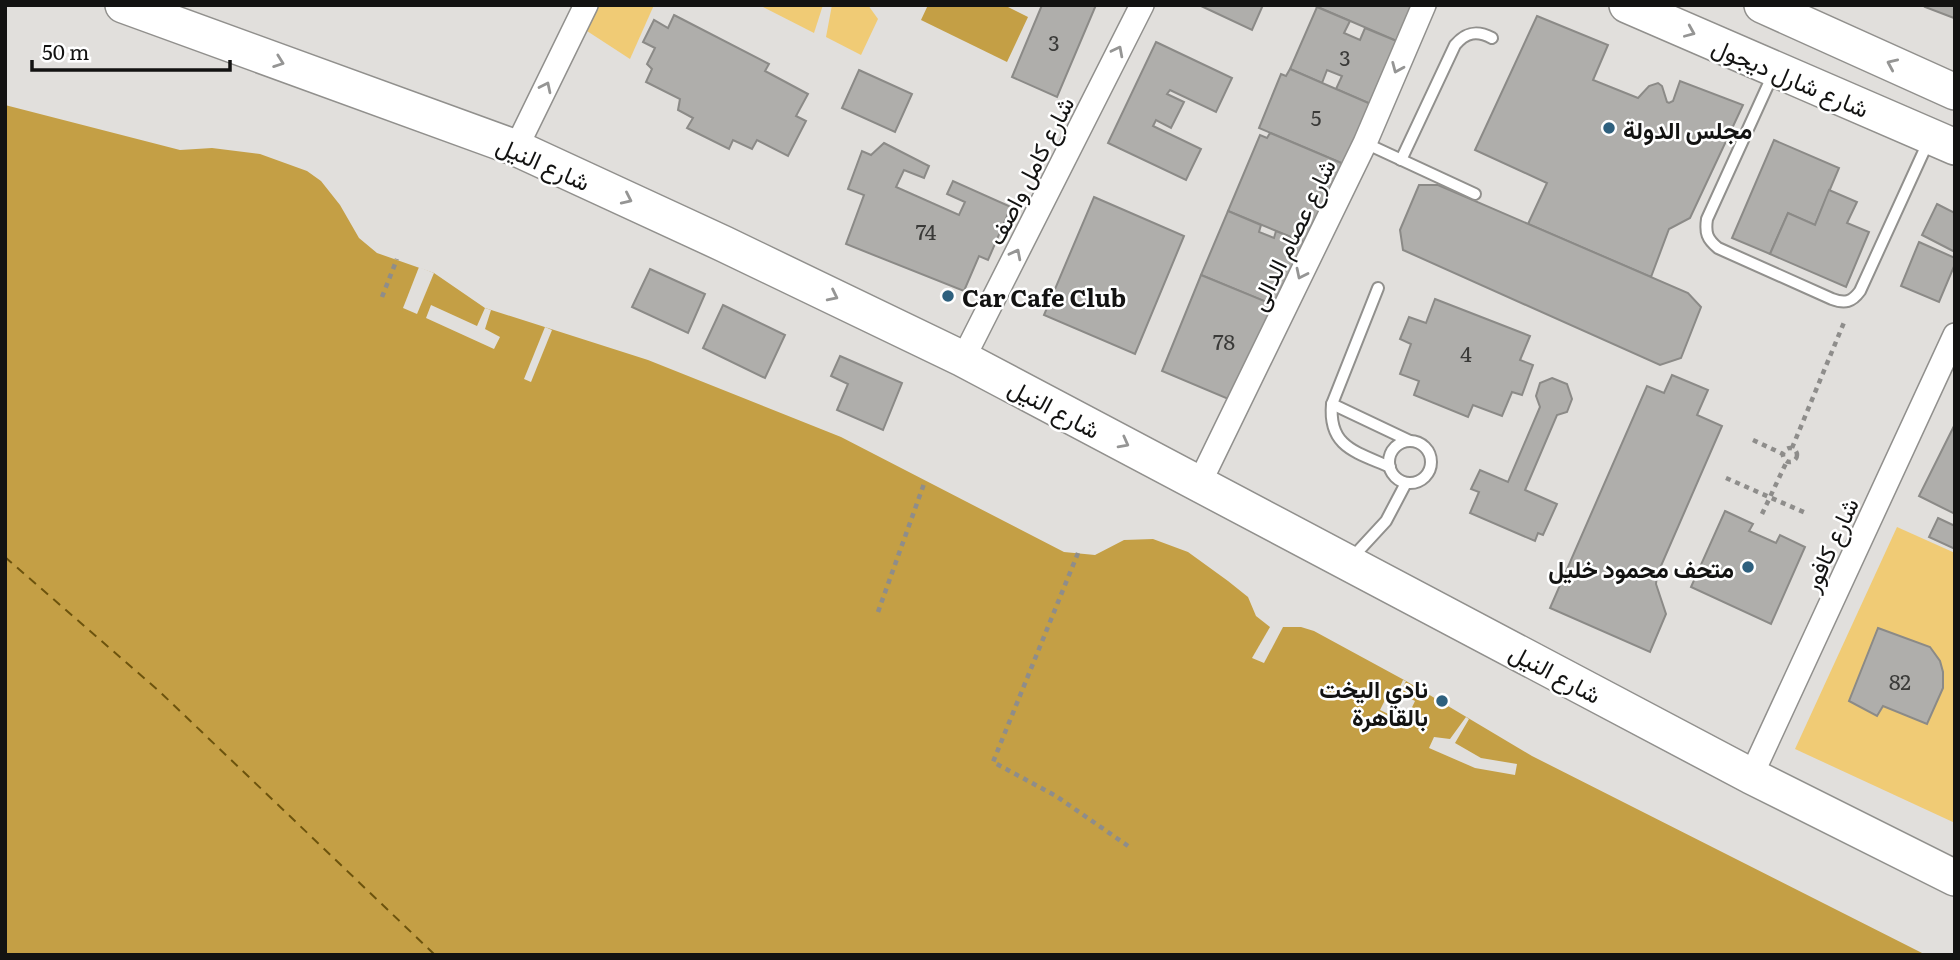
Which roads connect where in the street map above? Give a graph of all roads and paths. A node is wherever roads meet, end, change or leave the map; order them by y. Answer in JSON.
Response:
{"nodes":[{"id":1,"x":586,"y":5,"type":"edge"},
{"id":2,"x":1142,"y":5,"type":"edge"},
{"id":3,"x":1424,"y":5,"type":"edge"},
{"id":4,"x":1627,"y":5,"type":"edge"},
{"id":5,"x":1762,"y":5,"type":"edge"},
{"id":6,"x":135,"y":7,"type":"edge"},
{"id":7,"x":1492,"y":38,"type":"dead end"},
{"id":8,"x":1776,"y":70,"type":"junction"},
{"id":9,"x":1955,"y":92,"type":"edge"},
{"id":10,"x":1943,"y":141,"type":"edge"},
{"id":11,"x":1364,"y":143,"type":"junction"},
{"id":12,"x":516,"y":148,"type":"junction"},
{"id":13,"x":1401,"y":160,"type":"junction"},
{"id":14,"x":1475,"y":194,"type":"dead end"},
{"id":15,"x":397,"y":259,"type":"dead end"},
{"id":16,"x":1378,"y":288,"type":"dead end"},
{"id":17,"x":382,"y":297,"type":"dead end"},
{"id":18,"x":1853,"y":300,"type":"junction"},
{"id":19,"x":1955,"y":335,"type":"edge"},
{"id":20,"x":964,"y":359,"type":"junction"},
{"id":21,"x":1332,"y":404,"type":"junction"},
{"id":22,"x":1753,"y":440,"type":"dead end"},
{"id":23,"x":1410,"y":441,"type":"junction"},
{"id":24,"x":1791,"y":448,"type":"junction"},
{"id":25,"x":1783,"y":454,"type":"junction"},
{"id":26,"x":1787,"y":461,"type":"junction"},
{"id":27,"x":1390,"y":467,"type":"junction"},
{"id":28,"x":1726,"y":478,"type":"dead end"},
{"id":29,"x":925,"y":481,"type":"dead end"},
{"id":30,"x":1200,"y":482,"type":"junction"},
{"id":31,"x":1406,"y":483,"type":"junction"},
{"id":32,"x":1770,"y":497,"type":"junction"},
{"id":33,"x":1762,"y":514,"type":"dead end"},
{"id":34,"x":1808,"y":514,"type":"dead end"},
{"id":35,"x":1078,"y":553,"type":"dead end"},
{"id":36,"x":1348,"y":562,"type":"junction"},
{"id":37,"x":878,"y":612,"type":"dead end"},
{"id":38,"x":1751,"y":776,"type":"junction"},
{"id":39,"x":1128,"y":846,"type":"dead end"},
{"id":40,"x":1955,"y":878,"type":"edge"}],
"edges":[{"from":12,"to":1,"type":"street","one_way":true},
{"from":20,"to":2,"type":"street","name":"شارع كامل واصف","one_way":true},
{"from":3,"to":11,"type":"street","name":"شارع عصام الدالى","one_way":true},
{"from":4,"to":8,"type":"main road","name":"شارع شارل ديجول","one_way":true},
{"from":9,"to":5,"type":"main road","name":"شارع شارل ديجول","one_way":true},
{"from":6,"to":12,"type":"main road","name":"شارع النيل","one_way":true},
{"from":7,"to":13,"type":"lane"},
{"from":8,"to":10,"type":"main road","name":"شارع شارل ديجول"},
{"from":8,"to":18,"type":"lane"},
{"from":10,"to":18,"type":"lane"},
{"from":11,"to":13,"type":"lane"},
{"from":11,"to":30,"type":"street","name":"شارع عصام الدالى","one_way":true},
{"from":12,"to":20,"type":"main road","name":"شارع النيل","one_way":true},
{"from":13,"to":14,"type":"lane"},
{"from":15,"to":17,"type":"path"},
{"from":16,"to":21,"type":"lane"},
{"from":18,"to":24,"type":"path"},
{"from":19,"to":38,"type":"street","name":"شارع كافور"},
{"from":20,"to":30,"type":"main road","name":"شارع النيل","one_way":true},
{"from":21,"to":23,"type":"lane"},
{"from":21,"to":27,"type":"lane"},
{"from":22,"to":25,"type":"path"},
{"from":23,"to":27,"type":"lane"},
{"from":23,"to":31,"type":"lane"},
{"from":24,"to":25,"type":"path"},
{"from":24,"to":26,"type":"path"},
{"from":25,"to":26,"type":"path"},
{"from":26,"to":32,"type":"path"},
{"from":27,"to":31,"type":"lane"},
{"from":28,"to":32,"type":"path"},
{"from":29,"to":37,"type":"path"},
{"from":30,"to":36,"type":"main road","name":"شارع النيل"},
{"from":31,"to":36,"type":"lane"},
{"from":32,"to":33,"type":"path"},
{"from":32,"to":34,"type":"path"},
{"from":35,"to":39,"type":"path"},
{"from":36,"to":38,"type":"main road","name":"شارع النيل"},
{"from":38,"to":40,"type":"main road","name":"شارع النيل"}]}
